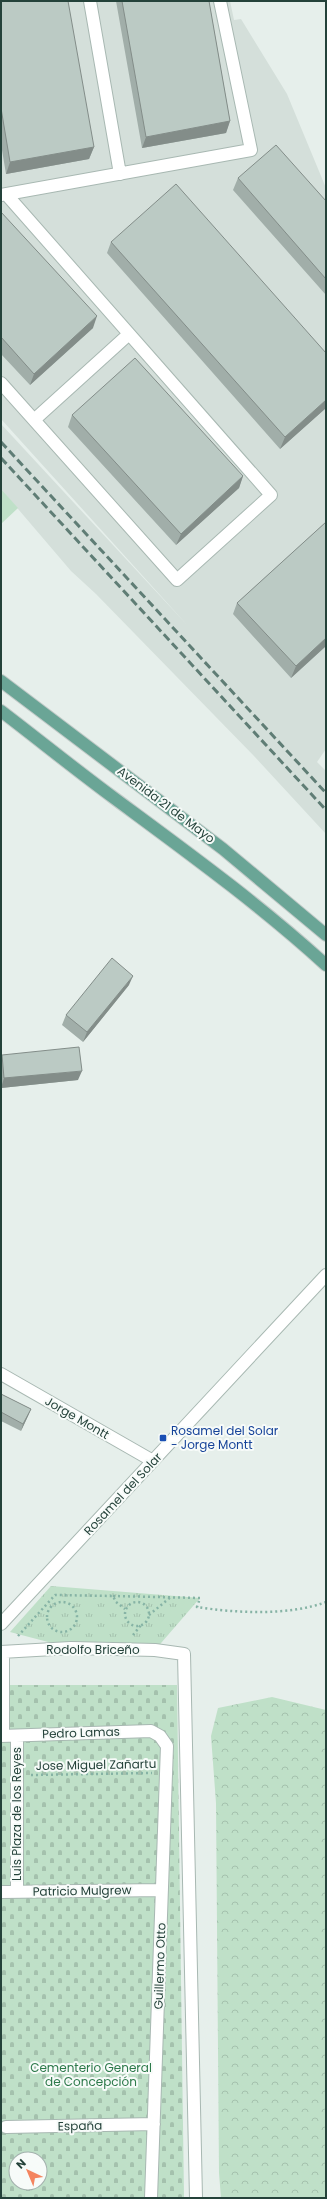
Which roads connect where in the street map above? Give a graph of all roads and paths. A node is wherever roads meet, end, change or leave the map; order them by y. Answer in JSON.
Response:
{"nodes":[{"id":1,"x":90,"y":1,"type":"edge"},
{"id":2,"x":220,"y":1,"type":"edge"},
{"id":3,"x":120,"y":174,"type":"junction"},
{"id":4,"x":4,"y":195,"type":"edge"},
{"id":5,"x":129,"y":334,"type":"junction"},
{"id":6,"x":1,"y":383,"type":"edge"},
{"id":7,"x":34,"y":420,"type":"junction"},
{"id":8,"x":1,"y":681,"type":"edge"},
{"id":9,"x":1,"y":711,"type":"edge"},
{"id":10,"x":326,"y":935,"type":"edge"},
{"id":11,"x":326,"y":965,"type":"edge"},
{"id":12,"x":326,"y":1275,"type":"edge"},
{"id":13,"x":1,"y":1374,"type":"edge"},
{"id":14,"x":153,"y":1462,"type":"junction"},
{"id":15,"x":113,"y":1596,"type":"junction"},
{"id":16,"x":173,"y":1596,"type":"junction"},
{"id":17,"x":326,"y":1602,"type":"edge"},
{"id":18,"x":125,"y":1609,"type":"junction"},
{"id":19,"x":149,"y":1615,"type":"junction"},
{"id":20,"x":1,"y":1624,"type":"edge"},
{"id":21,"x":72,"y":1629,"type":"joint"},
{"id":22,"x":20,"y":1635,"type":"dead end"},
{"id":23,"x":2,"y":1652,"type":"edge"},
{"id":24,"x":2,"y":1736,"type":"edge"},
{"id":25,"x":17,"y":1736,"type":"junction"},
{"id":26,"x":160,"y":1736,"type":"joint"},
{"id":27,"x":166,"y":1773,"type":"junction"},
{"id":28,"x":17,"y":1775,"type":"junction"},
{"id":29,"x":162,"y":1890,"type":"junction"},
{"id":30,"x":1,"y":1892,"type":"edge"},
{"id":31,"x":17,"y":1892,"type":"junction"},
{"id":32,"x":154,"y":2124,"type":"junction"},
{"id":33,"x":6,"y":2127,"type":"dead end"},
{"id":34,"x":151,"y":2198,"type":"edge"},
{"id":35,"x":196,"y":2198,"type":"edge"}],
"edges":[{"from":1,"to":3,"type":"street"},
{"from":2,"to":3,"type":"street"},
{"from":3,"to":4,"type":"street"},
{"from":4,"to":5,"type":"street"},
{"from":5,"to":7,"type":"street"},
{"from":5,"to":7,"type":"street"},
{"from":6,"to":7,"type":"street"},
{"from":8,"to":10,"type":"main road","name":"Avenida 21 de Mayo"},
{"from":9,"to":11,"type":"main road","name":"Avenida 21 de Mayo"},
{"from":12,"to":14,"type":"street","name":"Rosamel del Solar"},
{"from":13,"to":14,"type":"street","name":"Jorge Montt"},
{"from":14,"to":20,"type":"street","name":"Rosamel del Solar"},
{"from":15,"to":16,"type":"path"},
{"from":15,"to":18,"type":"path"},
{"from":15,"to":22,"type":"path"},
{"from":16,"to":17,"type":"path"},
{"from":16,"to":19,"type":"path"},
{"from":18,"to":19,"type":"path"},
{"from":18,"to":19,"type":"path"},
{"from":21,"to":21,"type":"path"},
{"from":23,"to":24,"type":"street"},
{"from":23,"to":35,"type":"street","name":"Rodolfo Briceño"},
{"from":24,"to":25,"type":"street","name":"Pedro Lamas"},
{"from":25,"to":26,"type":"street","name":"Pedro Lamas"},
{"from":25,"to":28,"type":"street","name":"Luis Plaza de los Reyes"},
{"from":26,"to":27,"type":"street","name":"Guillermo Otto"},
{"from":27,"to":28,"type":"path","name":"Jose Miguel Zañartu"},
{"from":27,"to":29,"type":"street","name":"Guillermo Otto"},
{"from":28,"to":31,"type":"street","name":"Luis Plaza de los Reyes"},
{"from":29,"to":31,"type":"street","name":"Patricio Mulgrew"},
{"from":29,"to":32,"type":"street","name":"Guillermo Otto"},
{"from":30,"to":31,"type":"street","name":"Patricio Mulgrew"},
{"from":32,"to":33,"type":"street","name":"España"},
{"from":32,"to":34,"type":"street","name":"Guillermo Otto"}]}
